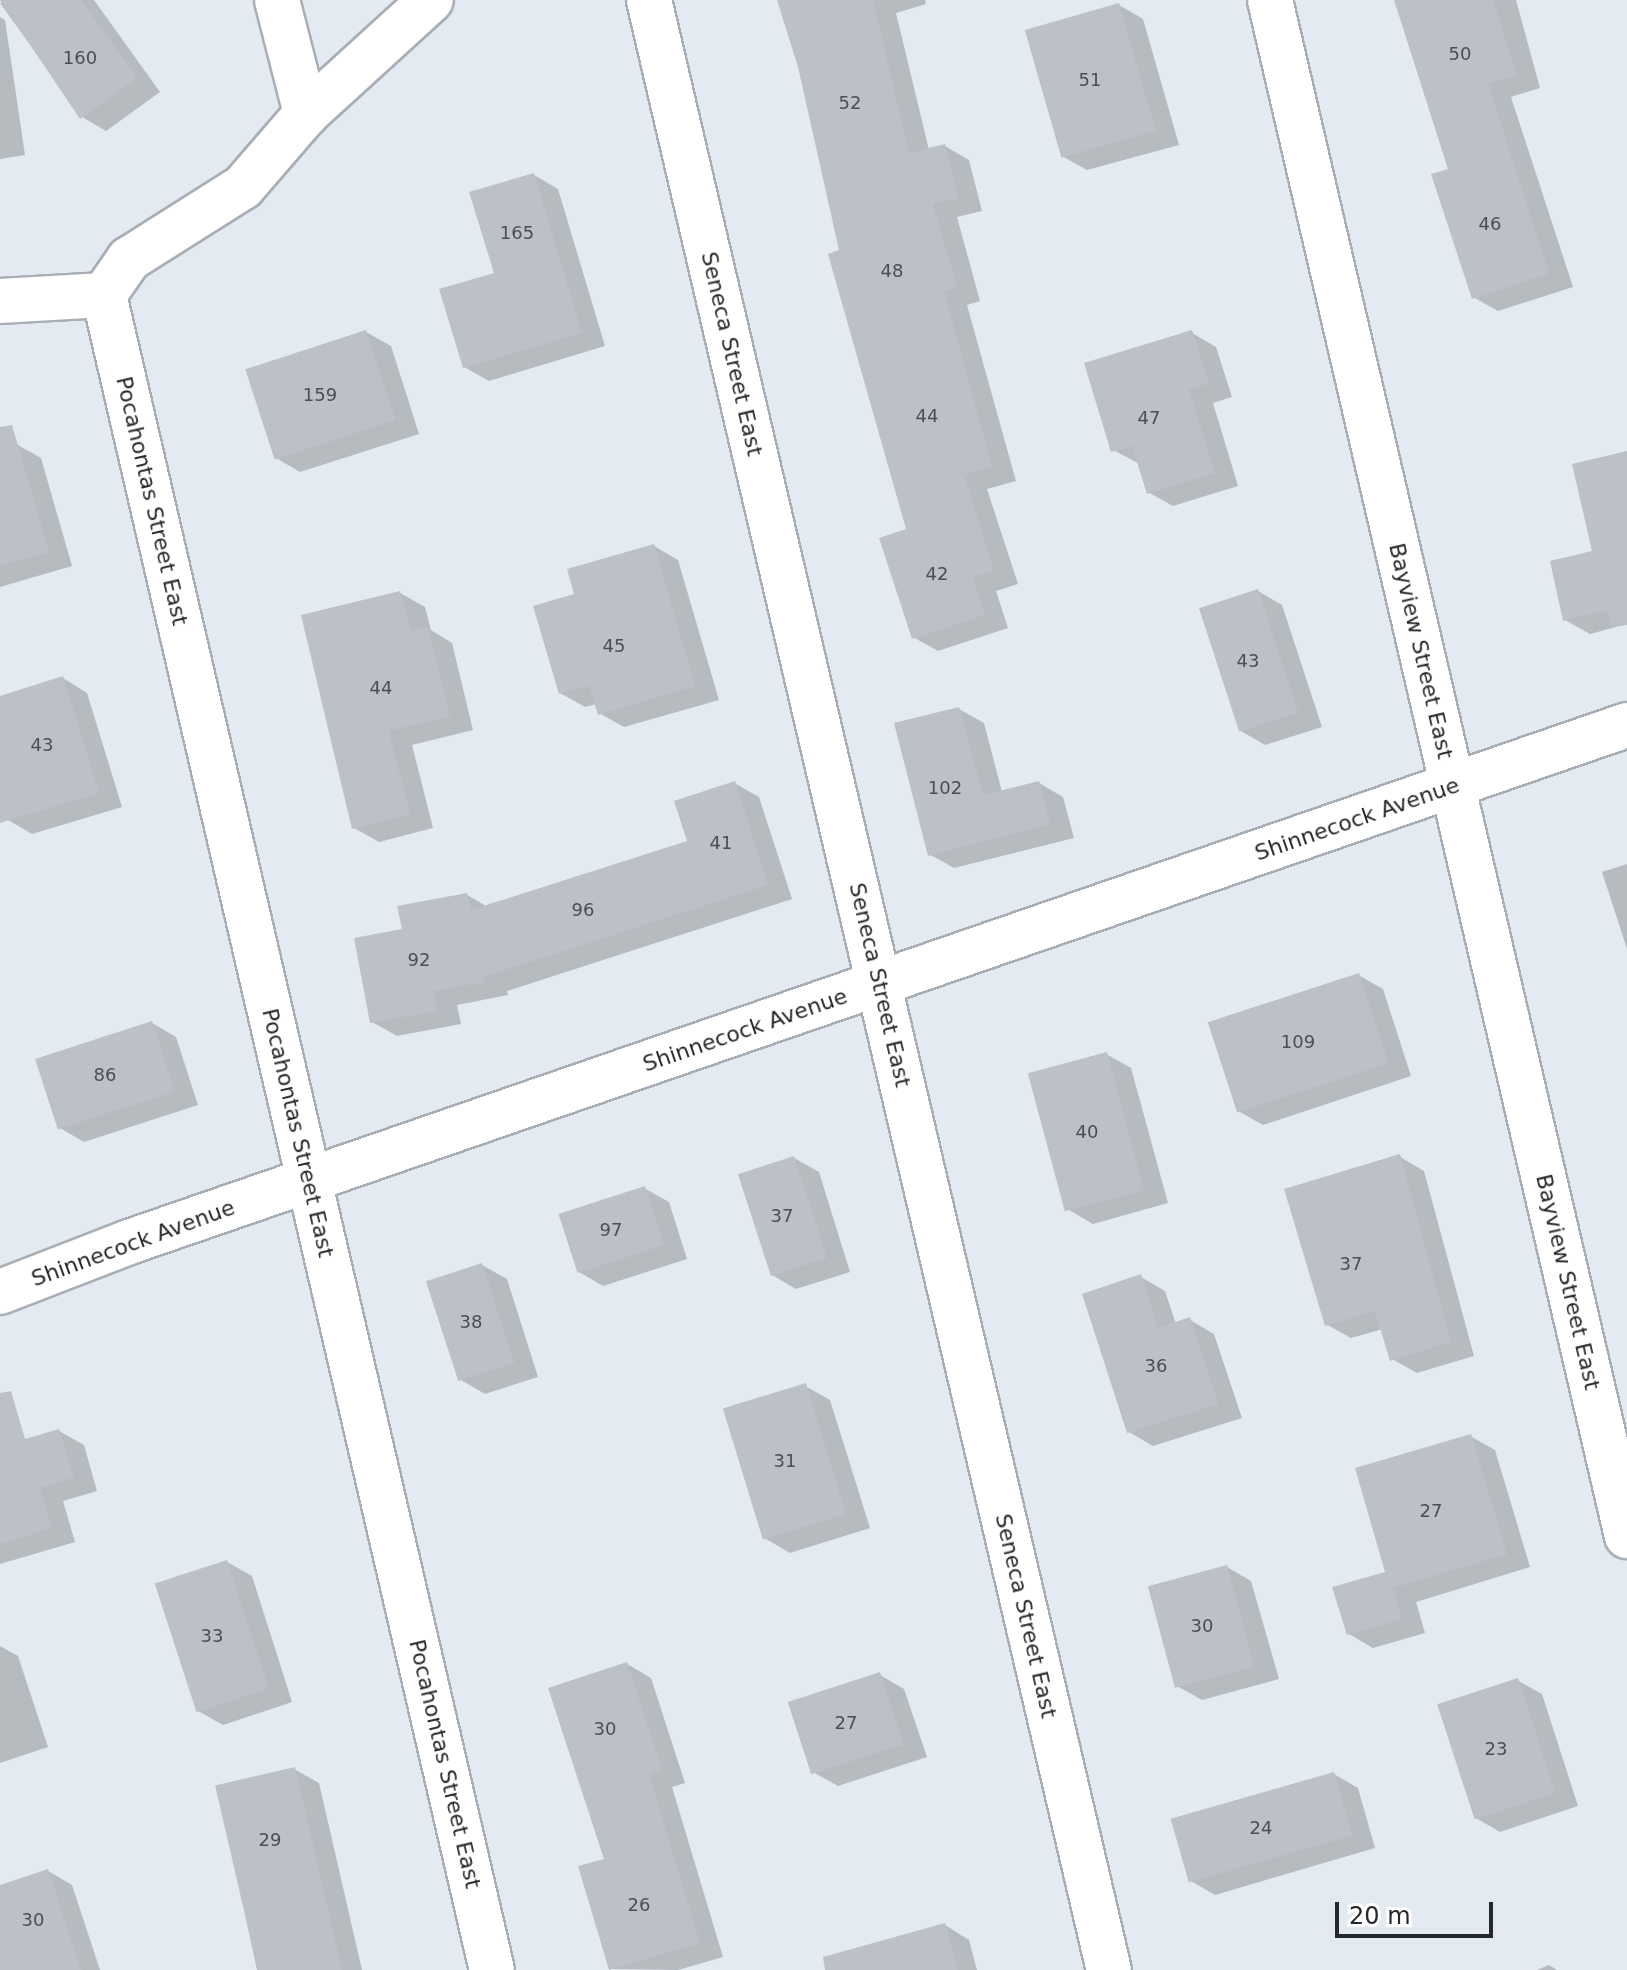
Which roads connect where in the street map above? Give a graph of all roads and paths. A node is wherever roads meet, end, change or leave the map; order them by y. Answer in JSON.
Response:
{"nodes":[{"id":1,"x":277,"y":0,"type":"edge"},
{"id":2,"x":431,"y":0,"type":"edge"},
{"id":3,"x":649,"y":0,"type":"edge"},
{"id":4,"x":1270,"y":0,"type":"edge"},
{"id":5,"x":306,"y":114,"type":"junction"},
{"id":6,"x":104,"y":295,"type":"junction"},
{"id":7,"x":0,"y":301,"type":"edge"},
{"id":8,"x":1627,"y":725,"type":"edge"},
{"id":9,"x":1453,"y":786,"type":"junction"},
{"id":10,"x":880,"y":984,"type":"junction"},
{"id":11,"x":309,"y":1180,"type":"junction"},
{"id":12,"x":0,"y":1292,"type":"edge"},
{"id":13,"x":1627,"y":1536,"type":"edge"},
{"id":14,"x":492,"y":1970,"type":"edge"},
{"id":15,"x":1109,"y":1970,"type":"edge"}],
"edges":[{"from":1,"to":5,"type":"street"},
{"from":2,"to":5,"type":"street"},
{"from":3,"to":10,"type":"street","name":"Seneca Street East"},
{"from":4,"to":9,"type":"street","name":"Bayview Street East"},
{"from":5,"to":6,"type":"street"},
{"from":6,"to":7,"type":"street"},
{"from":6,"to":11,"type":"street","name":"Pocahontas Street East"},
{"from":8,"to":9,"type":"street","name":"Shinnecock Avenue"},
{"from":9,"to":10,"type":"street","name":"Shinnecock Avenue"},
{"from":9,"to":13,"type":"street","name":"Bayview Street East"},
{"from":10,"to":11,"type":"street","name":"Shinnecock Avenue"},
{"from":10,"to":15,"type":"street","name":"Seneca Street East"},
{"from":11,"to":12,"type":"street","name":"Shinnecock Avenue"},
{"from":11,"to":14,"type":"street","name":"Pocahontas Street East"}]}
